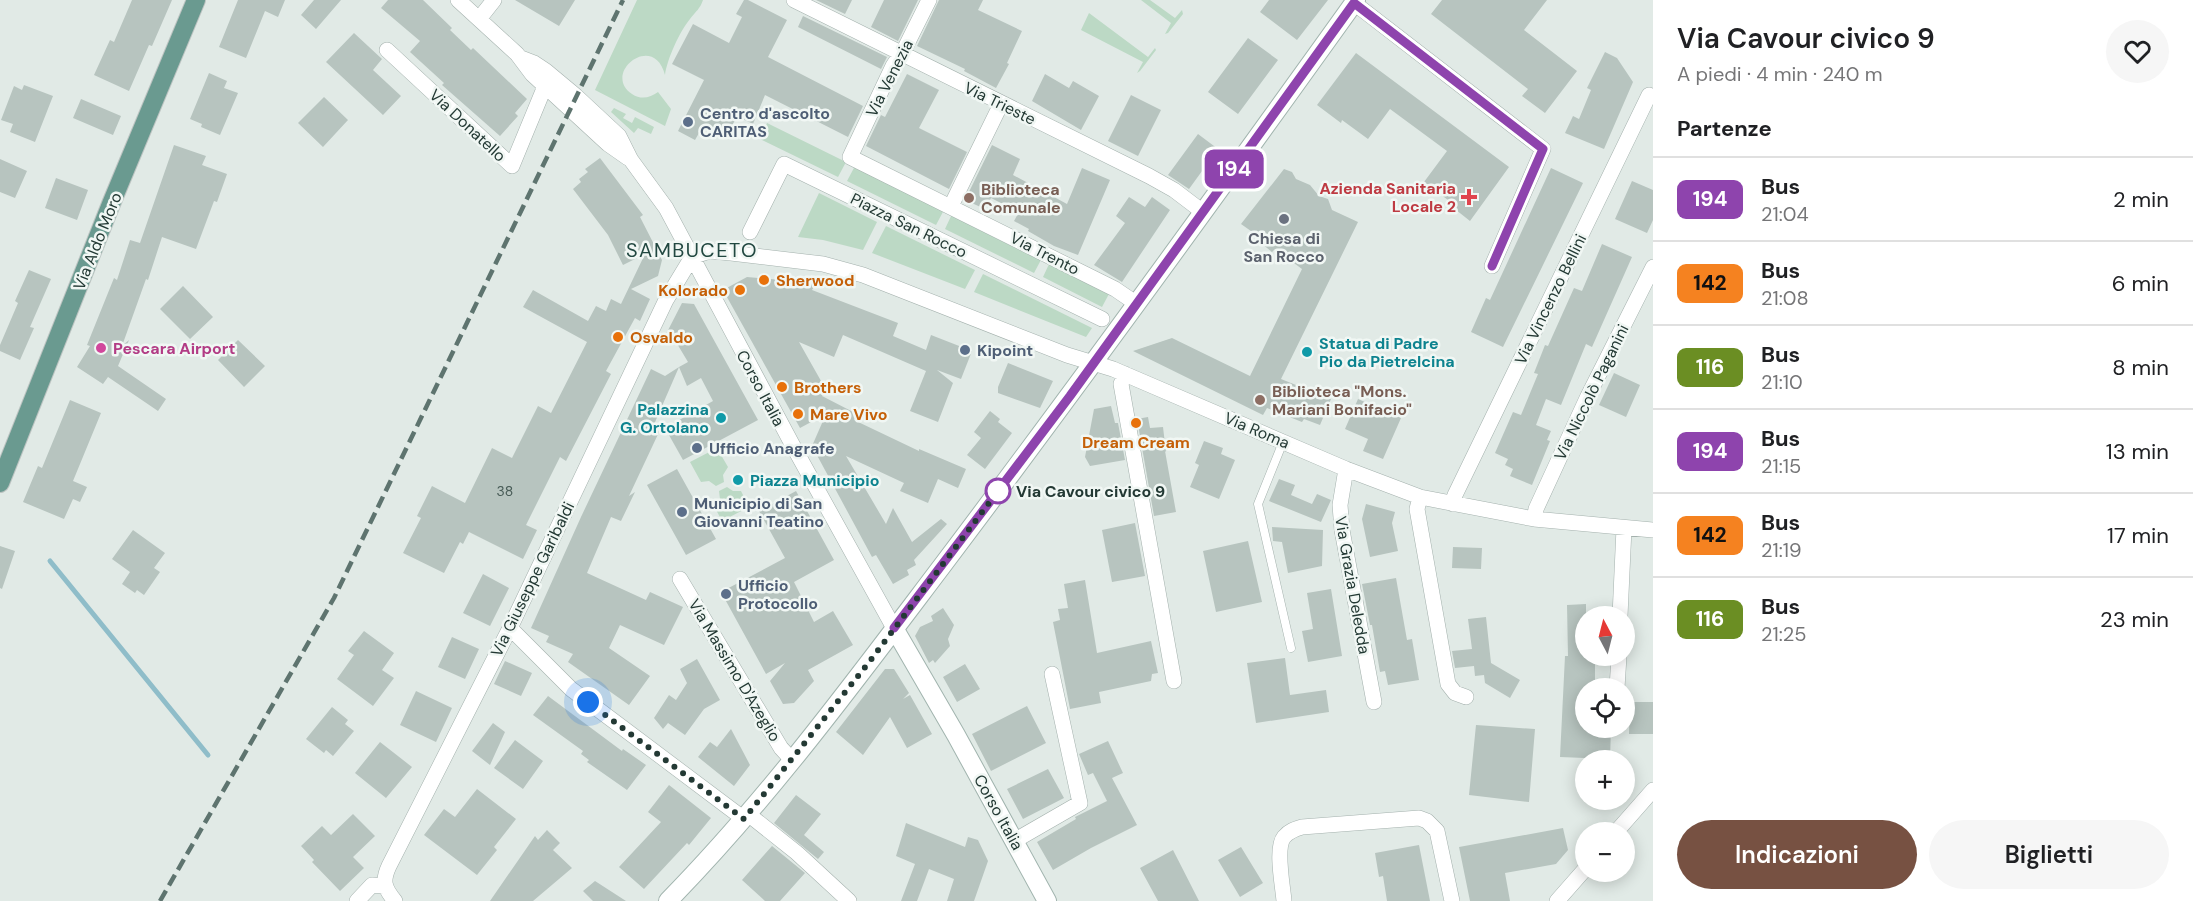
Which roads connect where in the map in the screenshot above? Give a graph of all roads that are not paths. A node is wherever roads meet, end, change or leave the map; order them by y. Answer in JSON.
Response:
{"nodes":[{"id":1,"x":196,"y":0,"type":"edge"},
{"id":2,"x":458,"y":0,"type":"edge"},
{"id":3,"x":494,"y":0,"type":"edge"},
{"id":4,"x":794,"y":0,"type":"edge"},
{"id":5,"x":929,"y":0,"type":"edge"},
{"id":6,"x":1355,"y":1,"type":"edge"},
{"id":7,"x":479,"y":19,"type":"junction"},
{"id":8,"x":387,"y":50,"type":"dead end"},
{"id":9,"x":901,"y":54,"type":"junction"},
{"id":10,"x":521,"y":58,"type":"junction"},
{"id":11,"x":545,"y":86,"type":"junction"},
{"id":12,"x":1649,"y":95,"type":"dead end"},
{"id":13,"x":1001,"y":104,"type":"junction"},
{"id":14,"x":850,"y":157,"type":"joint"},
{"id":15,"x":631,"y":160,"type":"junction"},
{"id":16,"x":951,"y":206,"type":"junction"},
{"id":17,"x":1203,"y":212,"type":"junction"},
{"id":18,"x":750,"y":232,"type":"dead end"},
{"id":19,"x":692,"y":256,"type":"junction"},
{"id":20,"x":1492,"y":266,"type":"dead end"},
{"id":21,"x":1653,"y":267,"type":"edge"},
{"id":22,"x":1137,"y":304,"type":"junction"},
{"id":23,"x":1102,"y":319,"type":"dead end"},
{"id":24,"x":1094,"y":364,"type":"junction"},
{"id":25,"x":1125,"y":374,"type":"junction"},
{"id":26,"x":1283,"y":442,"type":"junction"},
{"id":27,"x":1346,"y":469,"type":"junction"},
{"id":28,"x":0,"y":483,"type":"edge"},
{"id":29,"x":1420,"y":497,"type":"junction"},
{"id":30,"x":1453,"y":504,"type":"junction"},
{"id":31,"x":1534,"y":519,"type":"junction"},
{"id":32,"x":1624,"y":528,"type":"junction"},
{"id":33,"x":1653,"y":530,"type":"edge"},
{"id":34,"x":680,"y":579,"type":"dead end"},
{"id":35,"x":1620,"y":606,"type":"edge"},
{"id":36,"x":510,"y":628,"type":"junction"},
{"id":37,"x":894,"y":628,"type":"junction"},
{"id":38,"x":1291,"y":648,"type":"dead end"},
{"id":39,"x":1052,"y":674,"type":"dead end"},
{"id":40,"x":1174,"y":681,"type":"dead end"},
{"id":41,"x":1466,"y":697,"type":"dead end"},
{"id":42,"x":1374,"y":702,"type":"dead end"},
{"id":43,"x":792,"y":760,"type":"junction"},
{"id":44,"x":1653,"y":790,"type":"edge"},
{"id":45,"x":746,"y":816,"type":"junction"},
{"id":46,"x":1625,"y":822,"type":"edge"},
{"id":47,"x":1014,"y":841,"type":"junction"},
{"id":48,"x":1575,"y":881,"type":"edge"},
{"id":49,"x":384,"y":886,"type":"junction"},
{"id":50,"x":357,"y":901,"type":"edge"},
{"id":51,"x":396,"y":901,"type":"edge"},
{"id":52,"x":668,"y":901,"type":"edge"},
{"id":53,"x":849,"y":901,"type":"edge"},
{"id":54,"x":1047,"y":901,"type":"edge"},
{"id":55,"x":1284,"y":901,"type":"edge"},
{"id":56,"x":1452,"y":901,"type":"edge"},
{"id":57,"x":1557,"y":901,"type":"edge"}],
"edges":[{"from":1,"to":28,"type":"main road","name":"Via Aldo Moro"},
{"from":2,"to":7,"type":"street","name":"Corso Italia"},
{"from":3,"to":7,"type":"street"},
{"from":4,"to":9,"type":"street","name":"Via Trieste"},
{"from":5,"to":9,"type":"street","name":"Via Venezia"},
{"from":6,"to":17,"type":"street"},
{"from":6,"to":20,"type":"street"},
{"from":7,"to":10,"type":"street","name":"Corso Italia"},
{"from":8,"to":11,"type":"street","name":"Via Donatello"},
{"from":9,"to":13,"type":"street","name":"Via Trieste"},
{"from":9,"to":14,"type":"street","name":"Via Venezia"},
{"from":10,"to":11,"type":"street","name":"Corso Italia"},
{"from":10,"to":15,"type":"street","name":"Corso Italia"},
{"from":11,"to":15,"type":"street","name":"Corso Italia"},
{"from":12,"to":30,"type":"street","name":"Via Vincenzo Bellini"},
{"from":13,"to":16,"type":"street"},
{"from":13,"to":17,"type":"street","name":"Via Trieste"},
{"from":14,"to":16,"type":"street","name":"Via Trento"},
{"from":15,"to":19,"type":"street","name":"Corso Italia"},
{"from":16,"to":22,"type":"street","name":"Via Trento"},
{"from":17,"to":22,"type":"street"},
{"from":18,"to":23,"type":"street","name":"Piazza San Rocco"},
{"from":19,"to":24,"type":"street","name":"Via Roma"},
{"from":19,"to":36,"type":"street","name":"Via Giuseppe Garibaldi"},
{"from":19,"to":37,"type":"street","name":"Corso Italia"},
{"from":21,"to":31,"type":"street","name":"Via Niccolò Paganini"},
{"from":22,"to":24,"type":"street"},
{"from":24,"to":25,"type":"street","name":"Via Roma"},
{"from":24,"to":37,"type":"street"},
{"from":25,"to":26,"type":"street","name":"Via Roma"},
{"from":25,"to":40,"type":"street"},
{"from":26,"to":27,"type":"street","name":"Via Roma"},
{"from":26,"to":38,"type":"lane"},
{"from":27,"to":29,"type":"street","name":"Via Roma"},
{"from":27,"to":42,"type":"street","name":"Via Grazia Deledda"},
{"from":29,"to":30,"type":"street","name":"Via Roma"},
{"from":29,"to":41,"type":"street"},
{"from":30,"to":31,"type":"street","name":"Via Roma"},
{"from":31,"to":32,"type":"street","name":"Via Roma"},
{"from":32,"to":33,"type":"street","name":"Via Roma"},
{"from":32,"to":35,"type":"street"},
{"from":34,"to":43,"type":"street","name":"Via Massimo D'Azeglio"},
{"from":36,"to":45,"type":"street"},
{"from":36,"to":49,"type":"street","name":"Via Giuseppe Garibaldi"},
{"from":37,"to":43,"type":"street"},
{"from":37,"to":47,"type":"street","name":"Corso Italia"},
{"from":39,"to":47,"type":"street"},
{"from":43,"to":45,"type":"street"},
{"from":44,"to":46,"type":"street"},
{"from":45,"to":52,"type":"street"},
{"from":45,"to":53,"type":"street"},
{"from":47,"to":54,"type":"street","name":"Corso Italia"},
{"from":48,"to":57,"type":"street"},
{"from":49,"to":50,"type":"street"},
{"from":49,"to":51,"type":"street"},
{"from":55,"to":56,"type":"street"}]}
